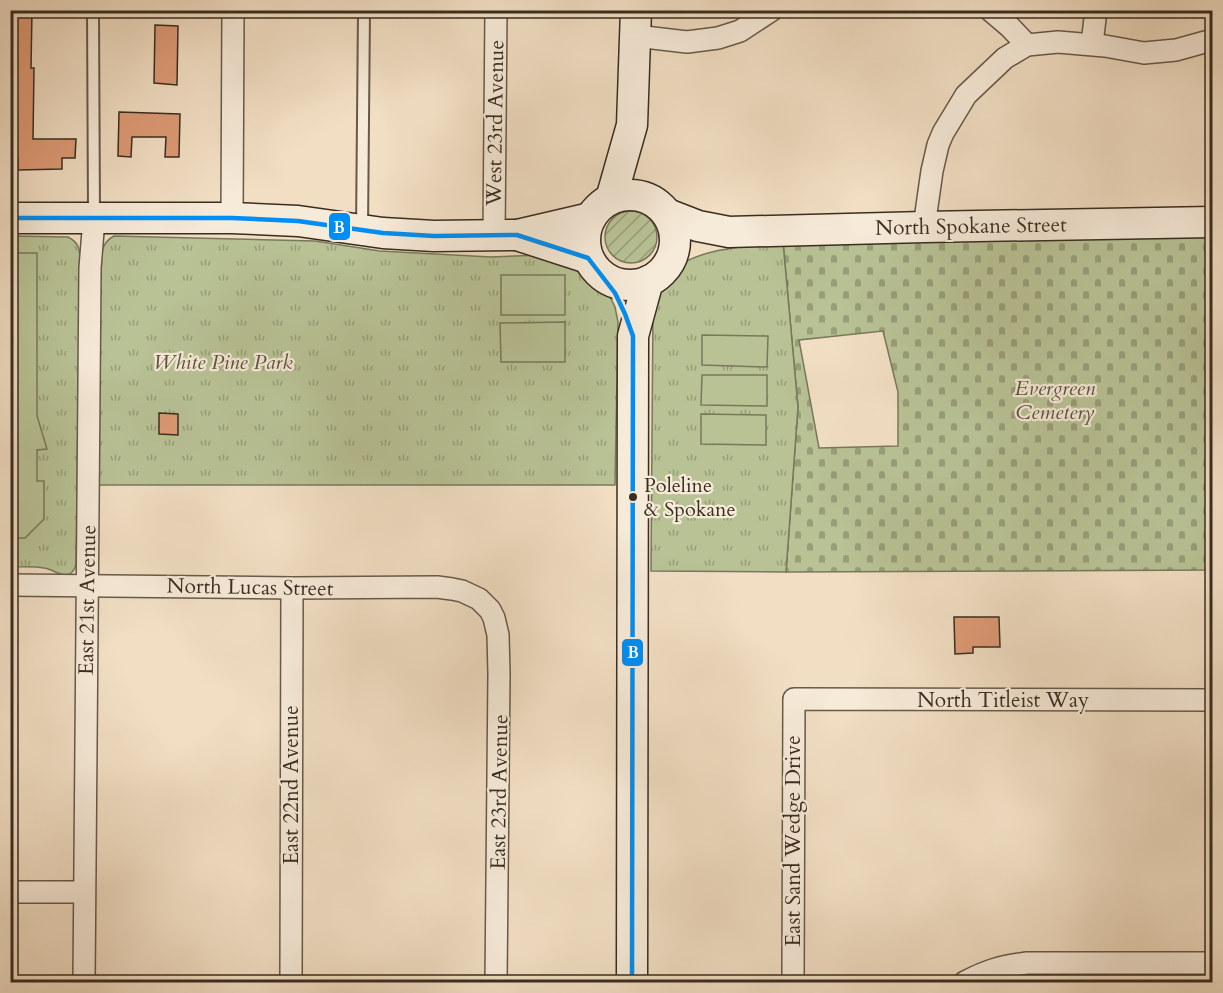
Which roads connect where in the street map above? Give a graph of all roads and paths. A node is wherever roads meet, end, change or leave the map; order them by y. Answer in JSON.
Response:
{"nodes":[{"id":1,"x":93,"y":10,"type":"edge"},
{"id":2,"x":232,"y":10,"type":"edge"},
{"id":3,"x":364,"y":10,"type":"edge"},
{"id":4,"x":496,"y":10,"type":"edge"},
{"id":5,"x":772,"y":10,"type":"edge"},
{"id":6,"x":990,"y":10,"type":"edge"},
{"id":7,"x":1096,"y":10,"type":"edge"},
{"id":8,"x":636,"y":23,"type":"edge"},
{"id":9,"x":1212,"y":40,"type":"edge"},
{"id":10,"x":1092,"y":44,"type":"junction"},
{"id":11,"x":1027,"y":45,"type":"junction"},
{"id":12,"x":632,"y":125,"type":"junction"},
{"id":13,"x":657,"y":206,"type":"junction"},
{"id":14,"x":601,"y":208,"type":"junction"},
{"id":15,"x":10,"y":218,"type":"edge"},
{"id":16,"x":232,"y":218,"type":"junction"},
{"id":17,"x":94,"y":219,"type":"junction"},
{"id":18,"x":1212,"y":222,"type":"edge"},
{"id":19,"x":924,"y":227,"type":"junction"},
{"id":20,"x":362,"y":231,"type":"junction"},
{"id":21,"x":729,"y":232,"type":"junction"},
{"id":22,"x":505,"y":235,"type":"junction"},
{"id":23,"x":670,"y":260,"type":"junction"},
{"id":24,"x":596,"y":267,"type":"junction"},
{"id":25,"x":648,"y":281,"type":"junction"},
{"id":26,"x":633,"y":336,"type":"junction"},
{"id":27,"x":10,"y":585,"type":"edge"},
{"id":28,"x":88,"y":585,"type":"junction"},
{"id":29,"x":292,"y":588,"type":"junction"},
{"id":30,"x":485,"y":604,"type":"joint"},
{"id":31,"x":794,"y":699,"type":"joint"},
{"id":32,"x":1212,"y":700,"type":"edge"},
{"id":33,"x":10,"y":892,"type":"edge"},
{"id":34,"x":84,"y":892,"type":"junction"},
{"id":35,"x":1212,"y":963,"type":"edge"},
{"id":36,"x":84,"y":982,"type":"edge"},
{"id":37,"x":291,"y":982,"type":"edge"},
{"id":38,"x":496,"y":982,"type":"edge"},
{"id":39,"x":632,"y":982,"type":"edge"},
{"id":40,"x":793,"y":982,"type":"edge"},
{"id":41,"x":965,"y":982,"type":"edge"}],
"edges":[{"from":1,"to":17,"type":"lane"},
{"from":2,"to":16,"type":"street"},
{"from":3,"to":20,"type":"lane"},
{"from":4,"to":22,"type":"street","name":"West 23rd Avenue"},
{"from":5,"to":8,"type":"street"},
{"from":6,"to":11,"type":"street"},
{"from":7,"to":10,"type":"street"},
{"from":8,"to":12,"type":"main road"},
{"from":9,"to":10,"type":"street"},
{"from":10,"to":11,"type":"street"},
{"from":11,"to":19,"type":"street"},
{"from":12,"to":13,"type":"main road"},
{"from":12,"to":14,"type":"main road"},
{"from":13,"to":14,"type":"main road"},
{"from":13,"to":21,"type":"main road","name":"North Spokane Street"},
{"from":13,"to":23,"type":"main road"},
{"from":14,"to":22,"type":"main road"},
{"from":14,"to":24,"type":"main road"},
{"from":15,"to":17,"type":"main road"},
{"from":16,"to":17,"type":"main road"},
{"from":16,"to":20,"type":"main road"},
{"from":17,"to":28,"type":"street","name":"East 21st Avenue"},
{"from":18,"to":19,"type":"main road","name":"North Spokane Street"},
{"from":19,"to":21,"type":"main road","name":"North Spokane Street"},
{"from":20,"to":22,"type":"main road"},
{"from":21,"to":23,"type":"main road","name":"North Spokane Street"},
{"from":22,"to":24,"type":"main road"},
{"from":23,"to":25,"type":"main road"},
{"from":24,"to":25,"type":"main road"},
{"from":24,"to":26,"type":"main road"},
{"from":25,"to":26,"type":"main road"},
{"from":26,"to":39,"type":"main road"},
{"from":27,"to":28,"type":"street","name":"North Lucas Street"},
{"from":28,"to":29,"type":"street","name":"North Lucas Street"},
{"from":28,"to":34,"type":"street","name":"East 21st Avenue"},
{"from":29,"to":30,"type":"street","name":"North Lucas Street"},
{"from":29,"to":37,"type":"street","name":"East 22nd Avenue"},
{"from":30,"to":38,"type":"street","name":"East 23rd Avenue"},
{"from":31,"to":32,"type":"street","name":"North Titleist Way"},
{"from":31,"to":40,"type":"street","name":"East Sand Wedge Drive"},
{"from":33,"to":34,"type":"street"},
{"from":34,"to":36,"type":"street","name":"East 21st Avenue"},
{"from":35,"to":41,"type":"street"}]}
